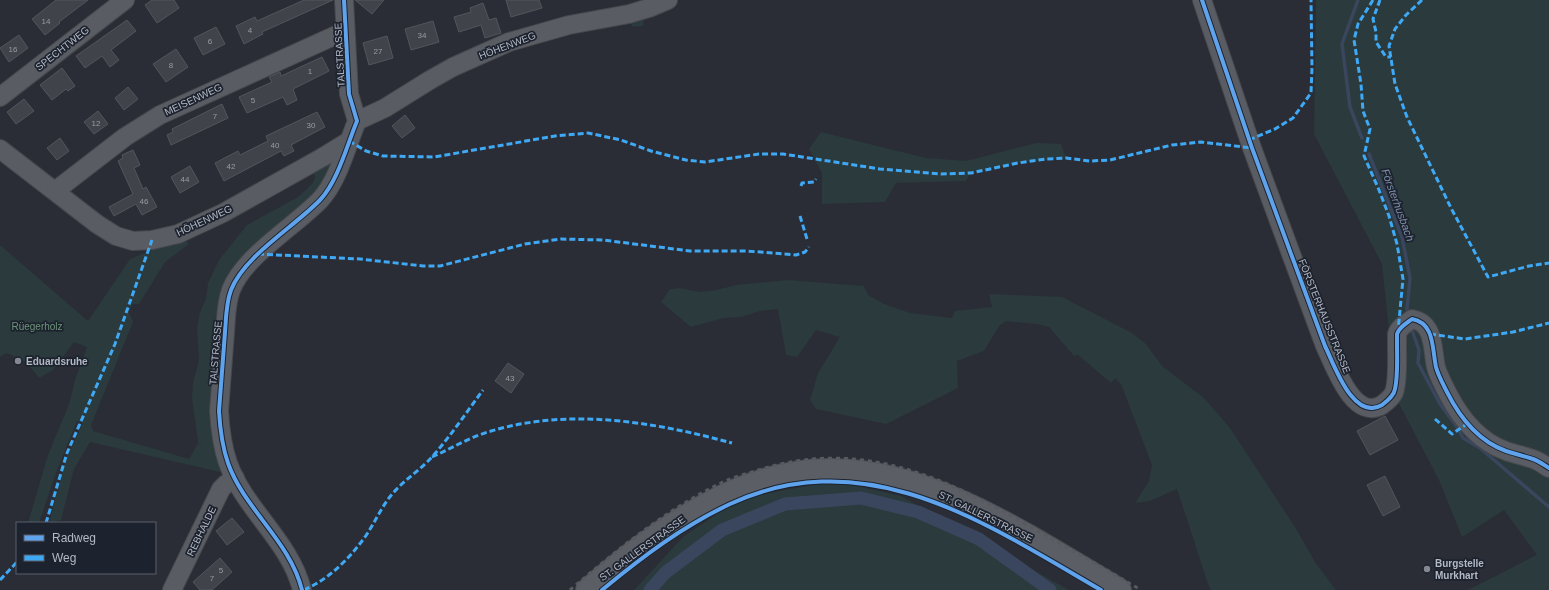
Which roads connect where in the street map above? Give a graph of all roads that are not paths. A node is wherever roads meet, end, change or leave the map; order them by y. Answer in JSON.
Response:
{"nodes":[{"id":1,"x":125,"y":0,"type":"edge"},
{"id":2,"x":344,"y":0,"type":"edge"},
{"id":3,"x":668,"y":0,"type":"edge"},
{"id":4,"x":1202,"y":0,"type":"edge"},
{"id":5,"x":345,"y":31,"type":"junction"},
{"id":6,"x":0,"y":97,"type":"edge"},
{"id":7,"x":357,"y":121,"type":"junction"},
{"id":8,"x":349,"y":141,"type":"junction"},
{"id":9,"x":0,"y":150,"type":"edge"},
{"id":10,"x":55,"y":191,"type":"junction"},
{"id":11,"x":1549,"y":468,"type":"edge"},
{"id":12,"x":235,"y":478,"type":"junction"},
{"id":13,"x":172,"y":590,"type":"edge"},
{"id":14,"x":302,"y":590,"type":"edge"},
{"id":15,"x":587,"y":590,"type":"edge"},
{"id":16,"x":1120,"y":590,"type":"edge"}],
"edges":[{"from":1,"to":6,"type":"street","name":"SPECHTWEG"},
{"from":2,"to":5,"type":"street","name":"TALSTRASSE"},
{"from":3,"to":7,"type":"street","name":"HÖHENWEG"},
{"from":4,"to":11,"type":"street","name":"FÖRSTERHAUSSTRASSE"},
{"from":5,"to":7,"type":"street","name":"TALSTRASSE"},
{"from":5,"to":10,"type":"street","name":"MEISENWEG"},
{"from":7,"to":8,"type":"street","name":"TALSTRASSE"},
{"from":8,"to":10,"type":"street","name":"HÖHENWEG"},
{"from":8,"to":12,"type":"street","name":"TALSTRASSE"},
{"from":9,"to":10,"type":"street","name":"HÖHENWEG"},
{"from":12,"to":13,"type":"street","name":"REBHALDE"},
{"from":12,"to":14,"type":"street","name":"TALSTRASSE"},
{"from":15,"to":16,"type":"main road","name":"ST. GALLERSTRASSE"}]}
